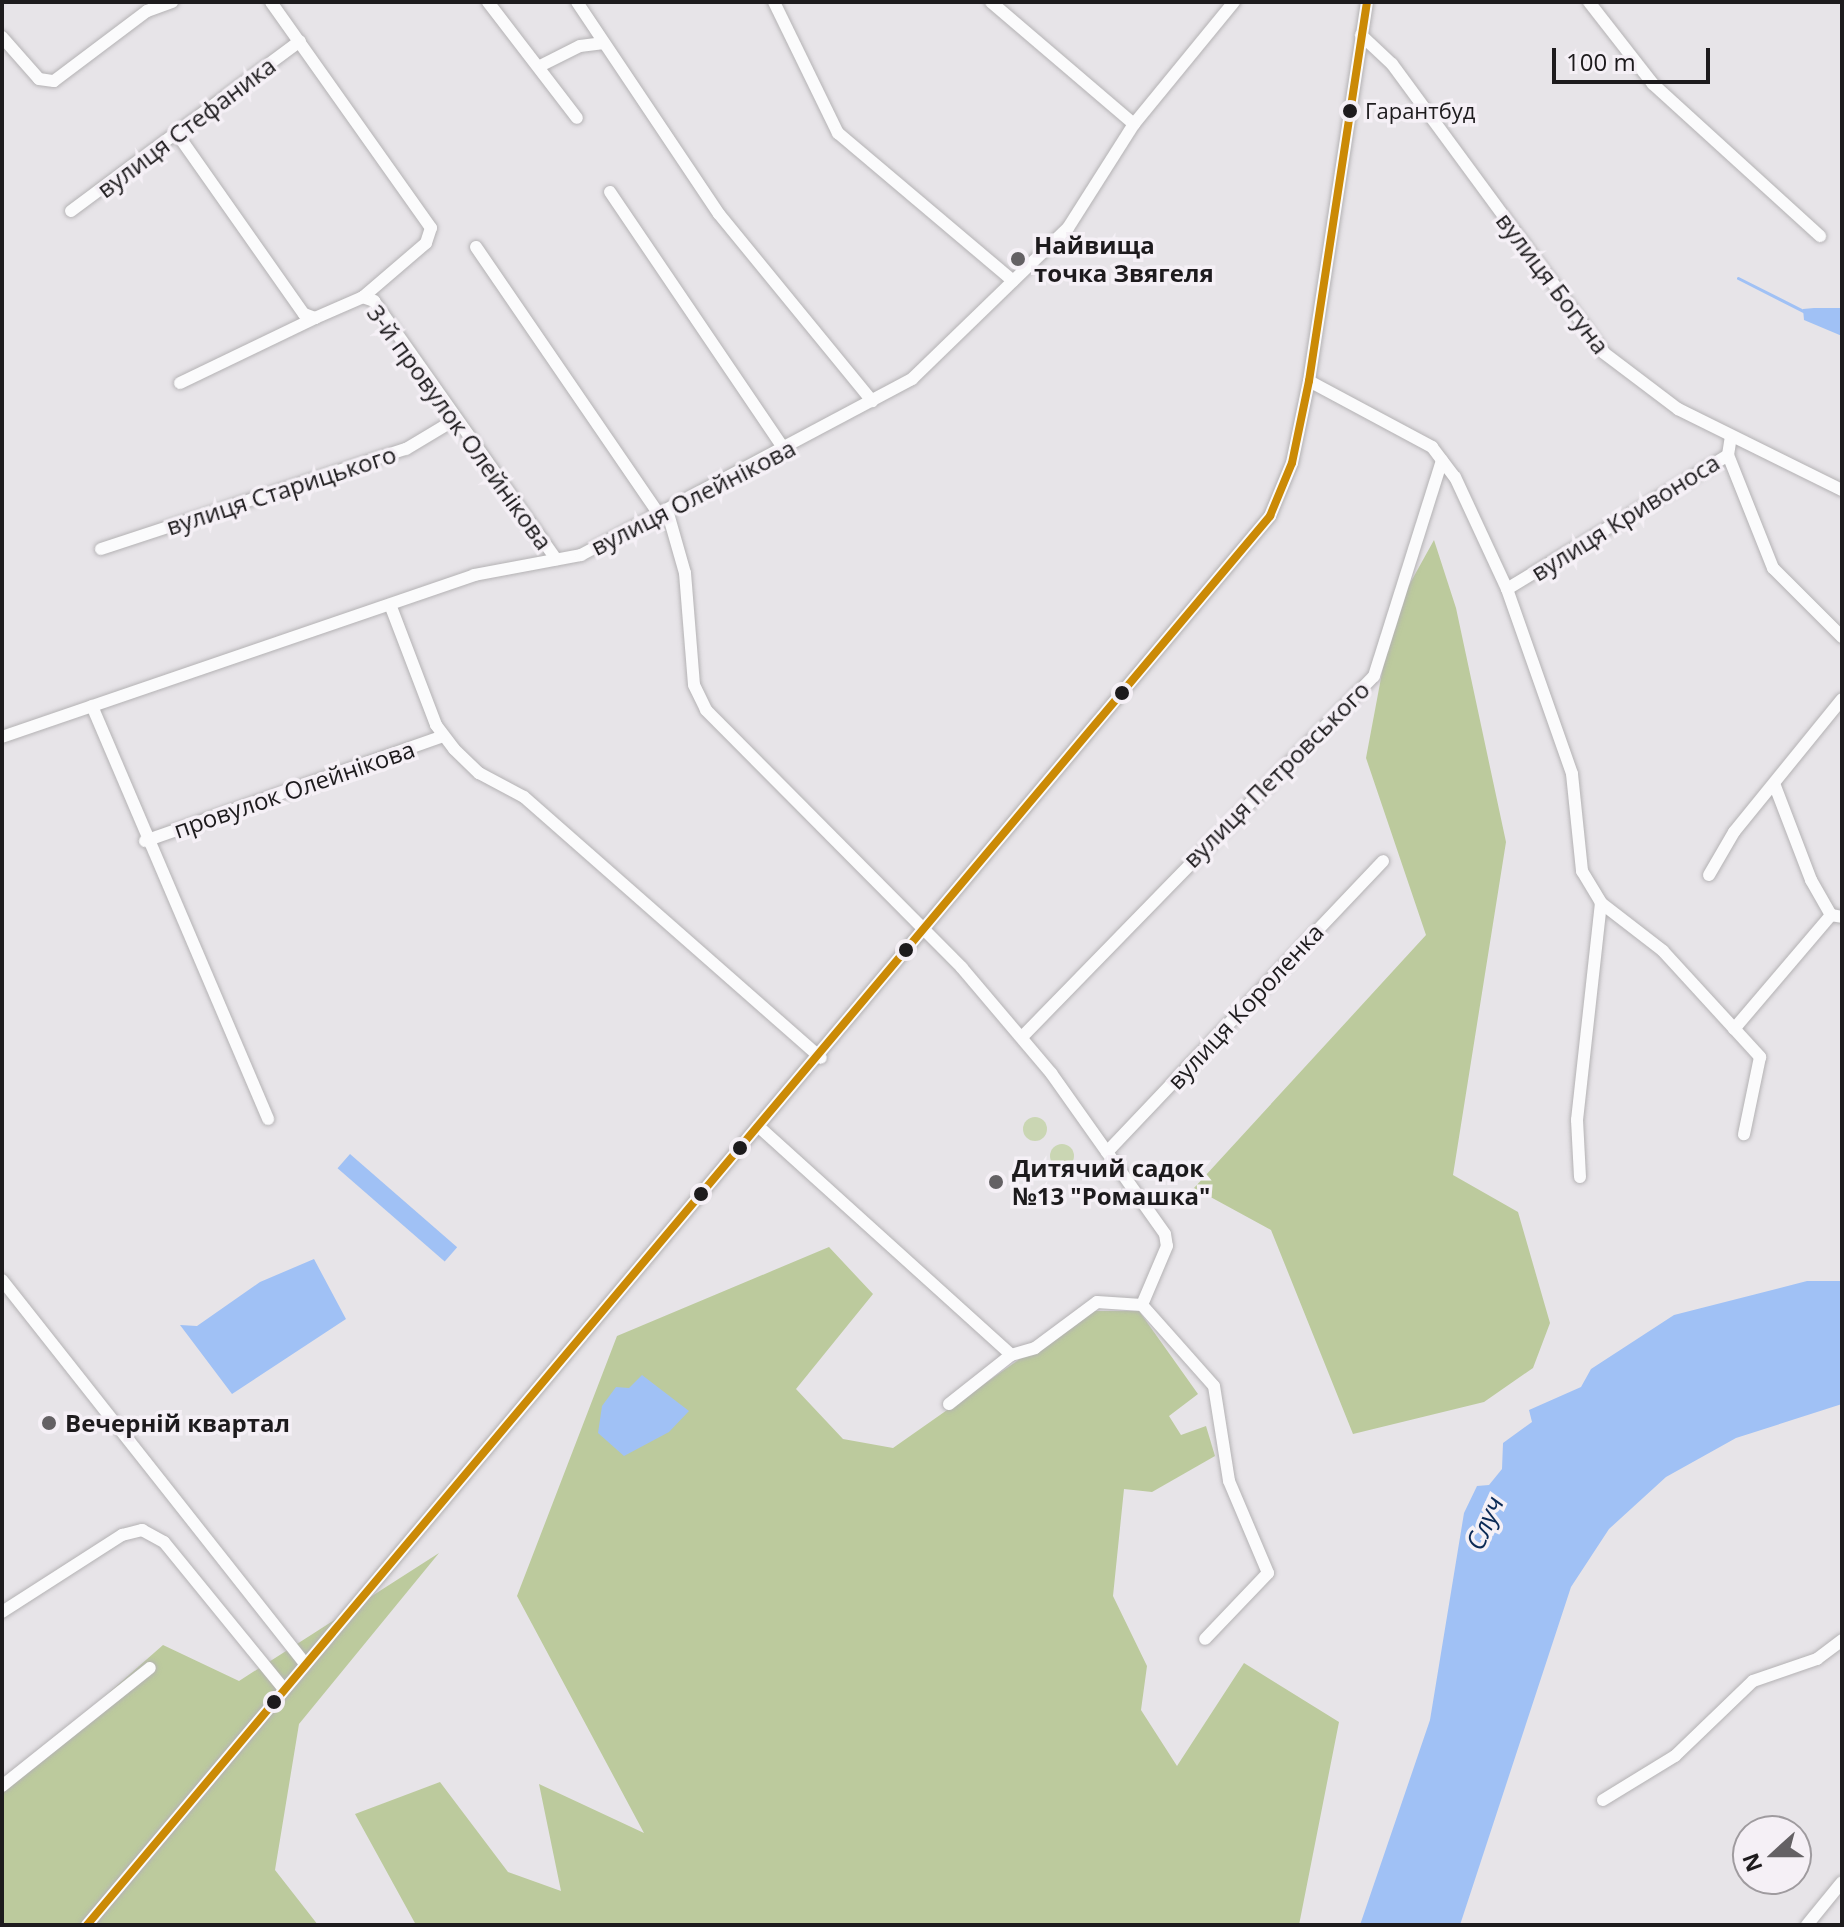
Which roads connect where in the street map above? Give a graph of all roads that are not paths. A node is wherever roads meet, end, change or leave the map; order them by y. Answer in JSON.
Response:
{"nodes":[{"id":1,"x":172,"y":2,"type":"edge"},
{"id":2,"x":271,"y":2,"type":"edge"},
{"id":3,"x":488,"y":2,"type":"edge"},
{"id":4,"x":577,"y":2,"type":"edge"},
{"id":5,"x":774,"y":2,"type":"edge"},
{"id":6,"x":991,"y":2,"type":"edge"},
{"id":7,"x":1234,"y":2,"type":"edge"},
{"id":8,"x":1367,"y":2,"type":"edge"},
{"id":9,"x":1589,"y":2,"type":"edge"},
{"id":10,"x":1361,"y":35,"type":"junction"},
{"id":11,"x":2,"y":37,"type":"edge"},
{"id":12,"x":300,"y":41,"type":"junction"},
{"id":13,"x":604,"y":43,"type":"junction"},
{"id":14,"x":542,"y":65,"type":"junction"},
{"id":15,"x":577,"y":118,"type":"dead end"},
{"id":16,"x":1134,"y":124,"type":"junction"},
{"id":17,"x":178,"y":135,"type":"junction"},
{"id":18,"x":610,"y":192,"type":"dead end"},
{"id":19,"x":71,"y":211,"type":"dead end"},
{"id":20,"x":1820,"y":236,"type":"dead end"},
{"id":21,"x":476,"y":247,"type":"dead end"},
{"id":22,"x":1013,"y":281,"type":"junction"},
{"id":23,"x":363,"y":297,"type":"junction"},
{"id":24,"x":315,"y":318,"type":"junction"},
{"id":25,"x":1309,"y":381,"type":"junction"},
{"id":26,"x":180,"y":383,"type":"dead end"},
{"id":27,"x":872,"y":401,"type":"junction"},
{"id":28,"x":456,"y":419,"type":"junction"},
{"id":29,"x":1731,"y":436,"type":"junction"},
{"id":30,"x":785,"y":450,"type":"junction"},
{"id":31,"x":1728,"y":455,"type":"junction"},
{"id":32,"x":1442,"y":460,"type":"junction"},
{"id":33,"x":1842,"y":490,"type":"edge"},
{"id":34,"x":663,"y":512,"type":"junction"},
{"id":35,"x":101,"y":549,"type":"dead end"},
{"id":36,"x":556,"y":559,"type":"junction"},
{"id":37,"x":1507,"y":589,"type":"junction"},
{"id":38,"x":391,"y":607,"type":"junction"},
{"id":39,"x":1842,"y":637,"type":"edge"},
{"id":40,"x":1842,"y":699,"type":"edge"},
{"id":41,"x":92,"y":706,"type":"junction"},
{"id":42,"x":443,"y":736,"type":"junction"},
{"id":43,"x":2,"y":737,"type":"edge"},
{"id":44,"x":1775,"y":786,"type":"junction"},
{"id":45,"x":145,"y":841,"type":"junction"},
{"id":46,"x":1383,"y":861,"type":"dead end"},
{"id":47,"x":1709,"y":875,"type":"dead end"},
{"id":48,"x":1601,"y":903,"type":"junction"},
{"id":49,"x":1836,"y":916,"type":"edge"},
{"id":50,"x":926,"y":930,"type":"junction"},
{"id":51,"x":1734,"y":1029,"type":"junction"},
{"id":52,"x":1022,"y":1037,"type":"junction"},
{"id":53,"x":821,"y":1058,"type":"junction"},
{"id":54,"x":268,"y":1119,"type":"dead end"},
{"id":55,"x":758,"y":1126,"type":"junction"},
{"id":56,"x":1744,"y":1134,"type":"dead end"},
{"id":57,"x":1107,"y":1152,"type":"junction"},
{"id":58,"x":1580,"y":1177,"type":"dead end"},
{"id":59,"x":2,"y":1280,"type":"edge"},
{"id":60,"x":1142,"y":1305,"type":"junction"},
{"id":61,"x":1011,"y":1355,"type":"junction"},
{"id":62,"x":949,"y":1404,"type":"dead end"},
{"id":63,"x":2,"y":1612,"type":"edge"},
{"id":64,"x":1205,"y":1639,"type":"dead end"},
{"id":65,"x":1842,"y":1640,"type":"edge"},
{"id":66,"x":304,"y":1663,"type":"junction"},
{"id":67,"x":150,"y":1668,"type":"dead end"},
{"id":68,"x":283,"y":1688,"type":"junction"},
{"id":69,"x":2,"y":1786,"type":"edge"},
{"id":70,"x":1603,"y":1800,"type":"dead end"},
{"id":71,"x":1842,"y":1882,"type":"edge"},
{"id":72,"x":87,"y":1925,"type":"edge"},
{"id":73,"x":1807,"y":1925,"type":"edge"}],
"edges":[{"from":1,"to":11,"type":"street"},
{"from":2,"to":12,"type":"street"},
{"from":3,"to":14,"type":"street"},
{"from":4,"to":13,"type":"street"},
{"from":5,"to":22,"type":"street"},
{"from":6,"to":16,"type":"street"},
{"from":7,"to":16,"type":"street","name":"вулиця Олейнікова"},
{"from":8,"to":10,"type":"street"},
{"from":9,"to":20,"type":"street"},
{"from":10,"to":25,"type":"street"},
{"from":10,"to":29,"type":"street","name":"вулиця Богуна"},
{"from":12,"to":17,"type":"street","name":"вулиця Стефаника"},
{"from":12,"to":23,"type":"street"},
{"from":13,"to":14,"type":"street"},
{"from":13,"to":27,"type":"street"},
{"from":14,"to":15,"type":"street"},
{"from":16,"to":22,"type":"street","name":"вулиця Олейнікова"},
{"from":17,"to":19,"type":"street","name":"вулиця Стефаника"},
{"from":17,"to":24,"type":"street"},
{"from":18,"to":30,"type":"street"},
{"from":21,"to":34,"type":"street"},
{"from":22,"to":27,"type":"street","name":"вулиця Олейнікова"},
{"from":23,"to":24,"type":"street"},
{"from":23,"to":28,"type":"street","name":"3-й провулок Олейнікова"},
{"from":24,"to":26,"type":"street"},
{"from":25,"to":32,"type":"street","name":"вулиця Кривоноса"},
{"from":25,"to":50,"type":"street"},
{"from":27,"to":30,"type":"street","name":"вулиця Олейнікова"},
{"from":28,"to":35,"type":"street","name":"вулиця Старицького"},
{"from":28,"to":36,"type":"street","name":"3-й провулок Олейнікова"},
{"from":29,"to":31,"type":"street","name":"вулиця Кривоноса"},
{"from":29,"to":33,"type":"street","name":"вулиця Богуна"},
{"from":30,"to":34,"type":"street","name":"вулиця Олейнікова"},
{"from":31,"to":37,"type":"street","name":"вулиця Кривоноса"},
{"from":31,"to":39,"type":"street"},
{"from":32,"to":37,"type":"street","name":"вулиця Кривоноса"},
{"from":32,"to":52,"type":"street","name":"вулиця Петровського"},
{"from":34,"to":36,"type":"street","name":"вулиця Олейнікова"},
{"from":34,"to":50,"type":"street"},
{"from":36,"to":38,"type":"street","name":"вулиця Олейнікова"},
{"from":37,"to":48,"type":"street","name":"вулиця Кривоноса"},
{"from":38,"to":41,"type":"street","name":"вулиця Олейнікова"},
{"from":38,"to":42,"type":"street"},
{"from":40,"to":44,"type":"street"},
{"from":41,"to":43,"type":"street","name":"вулиця Олейнікова"},
{"from":41,"to":45,"type":"street","name":"провулок Олейнікова"},
{"from":42,"to":45,"type":"street","name":"провулок Олейнікова"},
{"from":42,"to":53,"type":"street"},
{"from":44,"to":47,"type":"street"},
{"from":44,"to":49,"type":"street"},
{"from":45,"to":54,"type":"street","name":"провулок Олейнікова"},
{"from":46,"to":57,"type":"street","name":"вулиця Короленка"},
{"from":48,"to":51,"type":"street","name":"вулиця Кривоноса"},
{"from":48,"to":58,"type":"street"},
{"from":49,"to":51,"type":"street"},
{"from":50,"to":52,"type":"street"},
{"from":50,"to":53,"type":"street"},
{"from":51,"to":56,"type":"street","name":"вулиця Кривоноса"},
{"from":52,"to":57,"type":"street"},
{"from":53,"to":55,"type":"street"},
{"from":55,"to":61,"type":"street"},
{"from":55,"to":66,"type":"street"},
{"from":57,"to":60,"type":"street"},
{"from":59,"to":66,"type":"street"},
{"from":60,"to":61,"type":"street"},
{"from":60,"to":64,"type":"street"},
{"from":61,"to":62,"type":"street"},
{"from":63,"to":68,"type":"street"},
{"from":65,"to":70,"type":"street"},
{"from":66,"to":68,"type":"street"},
{"from":67,"to":69,"type":"street"},
{"from":68,"to":72,"type":"street"},
{"from":71,"to":73,"type":"street"}]}
